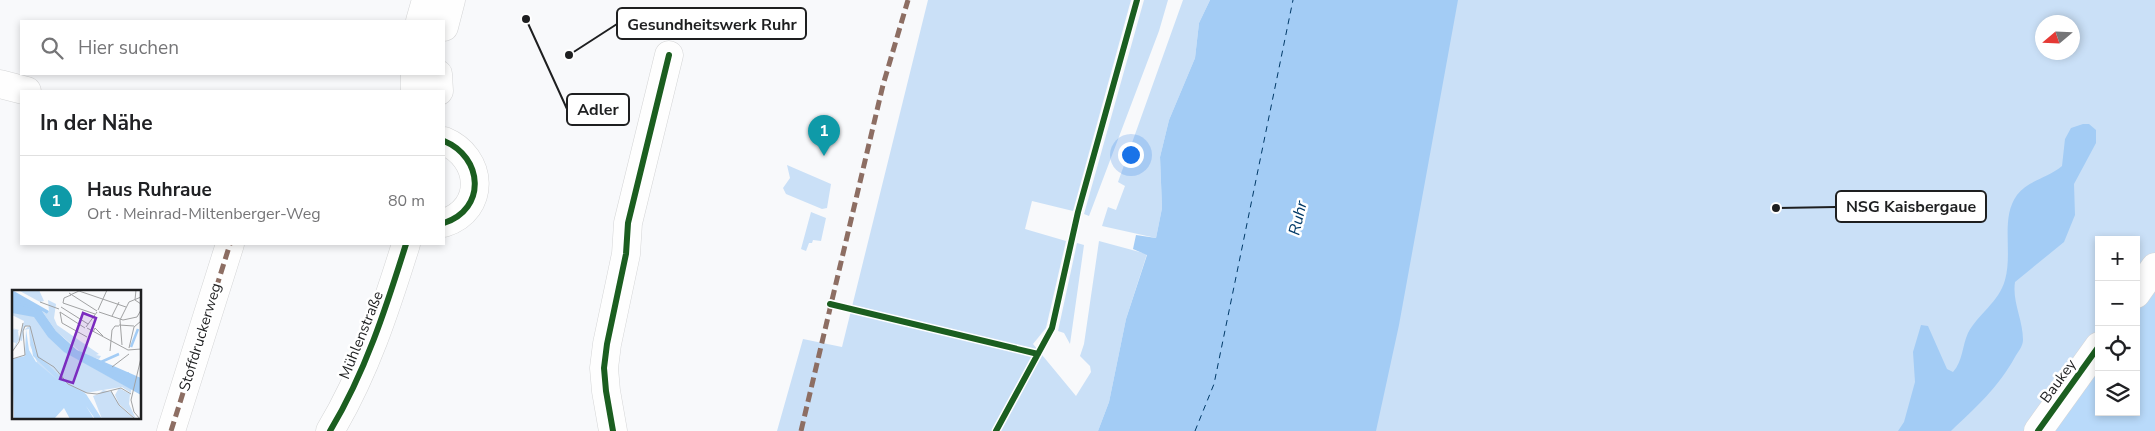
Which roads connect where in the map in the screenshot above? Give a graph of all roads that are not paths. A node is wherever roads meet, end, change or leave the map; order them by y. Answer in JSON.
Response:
{"nodes":[{"id":1,"x":426,"y":0,"type":"edge"},
{"id":2,"x":451,"y":0,"type":"edge"},
{"id":3,"x":420,"y":20,"type":"edge"},
{"id":4,"x":445,"y":23,"type":"edge"},
{"id":5,"x":669,"y":55,"type":"dead end"},
{"id":6,"x":415,"y":75,"type":"edge"},
{"id":7,"x":438,"y":75,"type":"edge"},
{"id":8,"x":0,"y":84,"type":"edge"},
{"id":9,"x":23,"y":90,"type":"edge"},
{"id":10,"x":415,"y":90,"type":"edge"},
{"id":11,"x":439,"y":90,"type":"edge"},
{"id":12,"x":448,"y":137,"type":"edge"},
{"id":13,"x":445,"y":222,"type":"edge"},
{"id":14,"x":230,"y":245,"type":"edge"},
{"id":15,"x":406,"y":245,"type":"edge"},
{"id":16,"x":2155,"y":268,"type":"edge"},
{"id":17,"x":2140,"y":289,"type":"edge"},
{"id":18,"x":2095,"y":352,"type":"edge"},
{"id":19,"x":171,"y":431,"type":"edge"},
{"id":20,"x":330,"y":431,"type":"edge"},
{"id":21,"x":612,"y":431,"type":"edge"},
{"id":22,"x":2038,"y":431,"type":"edge"}],
"edges":[{"from":1,"to":3,"type":"street"},
{"from":2,"to":4,"type":"street"},
{"from":5,"to":21,"type":"street"},
{"from":6,"to":10,"type":"street"},
{"from":7,"to":11,"type":"street"},
{"from":8,"to":9,"type":"street"},
{"from":12,"to":13,"type":"street"},
{"from":14,"to":19,"type":"street","name":"Stoffdruckerweg"},
{"from":15,"to":20,"type":"street","name":"Mühlenstraße"},
{"from":16,"to":17,"type":"street"},
{"from":18,"to":22,"type":"street","name":"Baukey"}]}
